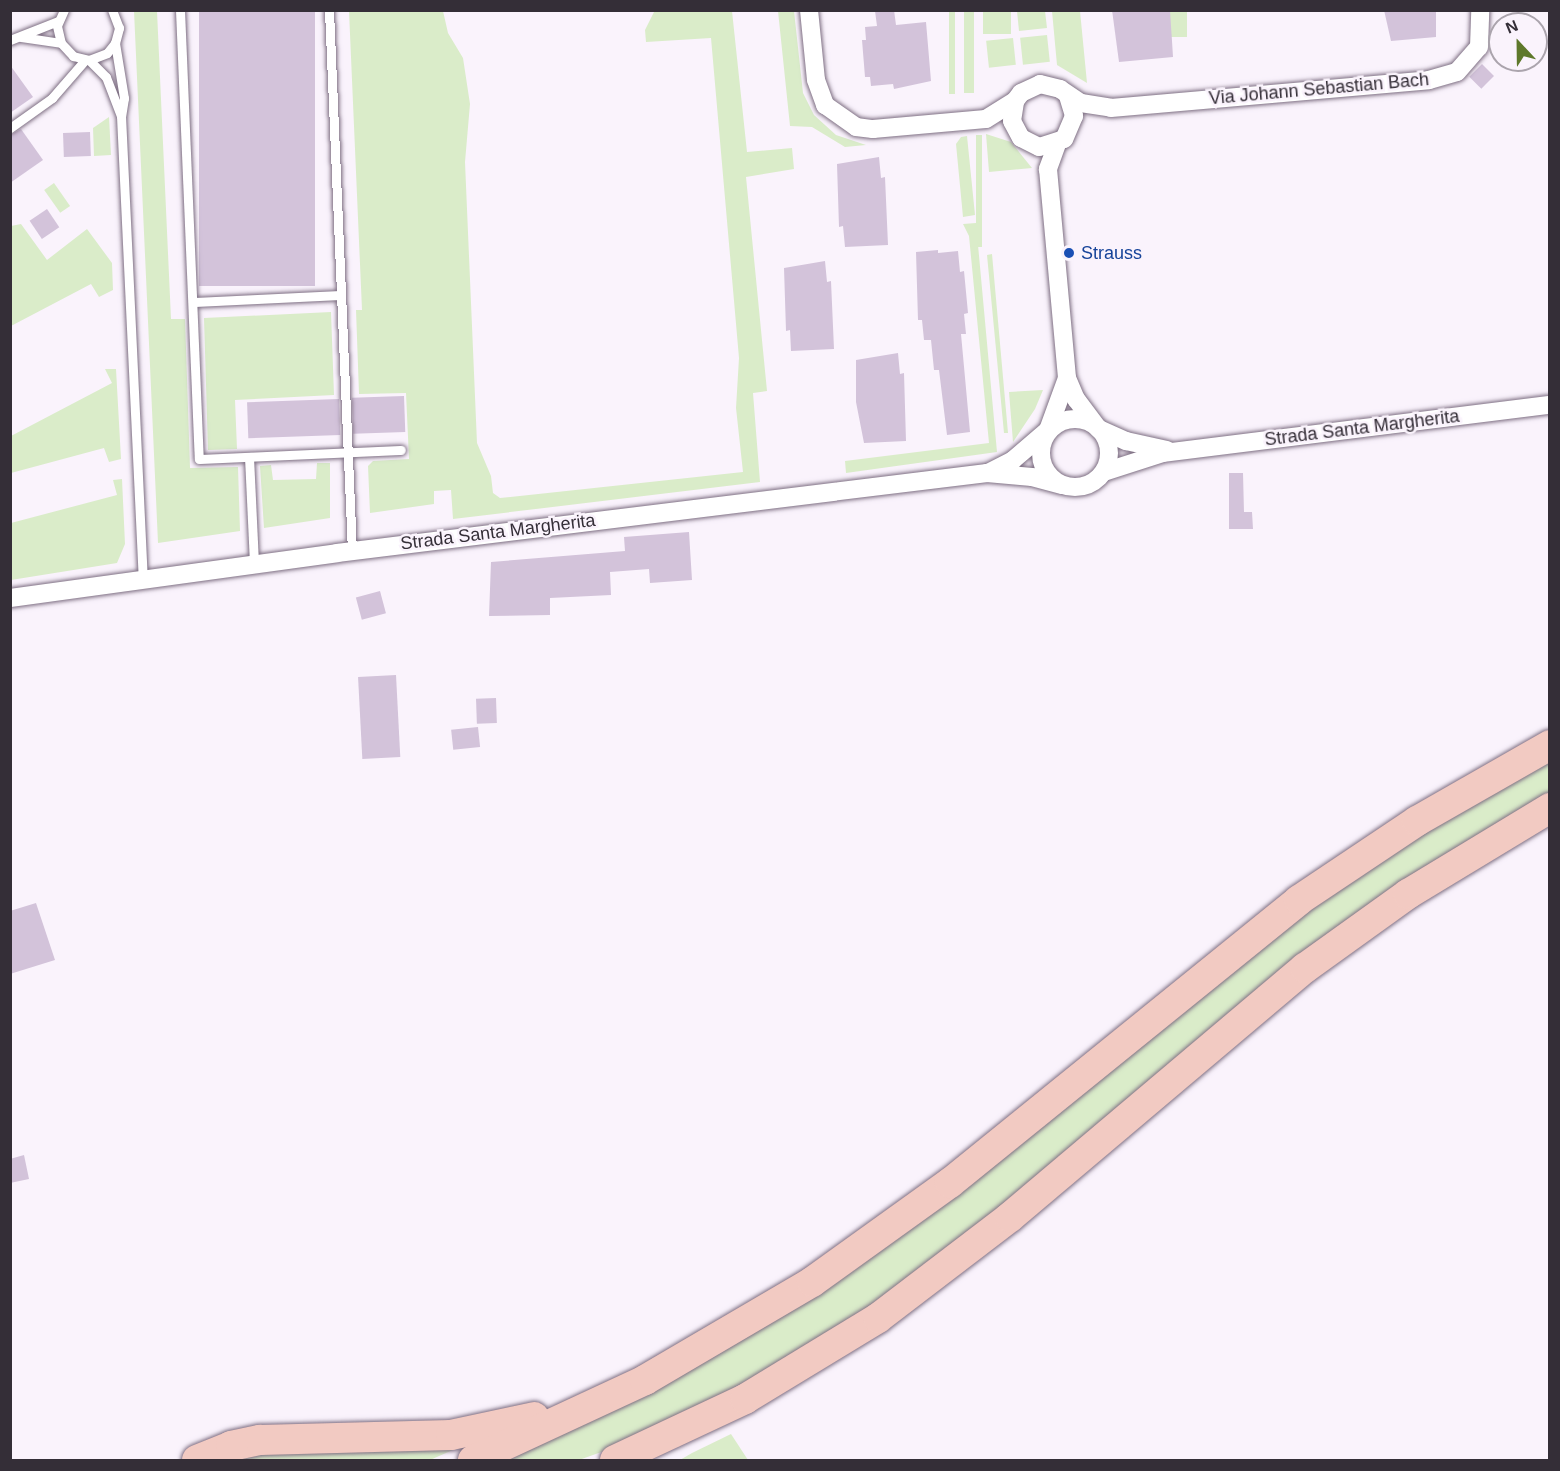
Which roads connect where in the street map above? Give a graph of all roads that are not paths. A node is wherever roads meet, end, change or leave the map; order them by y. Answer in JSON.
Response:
{"nodes":[{"id":1,"x":64,"y":10,"type":"edge"},
{"id":2,"x":112,"y":10,"type":"edge"},
{"id":3,"x":180,"y":10,"type":"edge"},
{"id":4,"x":329,"y":10,"type":"edge"},
{"id":5,"x":809,"y":10,"type":"edge"},
{"id":6,"x":1480,"y":10,"type":"edge"},
{"id":7,"x":58,"y":21,"type":"junction"},
{"id":8,"x":21,"y":37,"type":"junction"},
{"id":9,"x":10,"y":40,"type":"edge"},
{"id":10,"x":61,"y":43,"type":"junction"},
{"id":11,"x":115,"y":43,"type":"junction"},
{"id":12,"x":87,"y":60,"type":"junction"},
{"id":13,"x":1068,"y":96,"type":"junction"},
{"id":14,"x":1014,"y":101,"type":"junction"},
{"id":15,"x":1111,"y":108,"type":"junction"},
{"id":16,"x":121,"y":116,"type":"junction"},
{"id":17,"x":986,"y":119,"type":"junction"},
{"id":18,"x":1073,"y":124,"type":"junction"},
{"id":19,"x":14,"y":126,"type":"edge"},
{"id":20,"x":1015,"y":130,"type":"junction"},
{"id":21,"x":1029,"y":144,"type":"junction"},
{"id":22,"x":1057,"y":144,"type":"junction"},
{"id":23,"x":1048,"y":169,"type":"junction"},
{"id":24,"x":341,"y":295,"type":"junction"},
{"id":25,"x":194,"y":302,"type":"junction"},
{"id":26,"x":1067,"y":378,"type":"junction"},
{"id":27,"x":1550,"y":405,"type":"edge"},
{"id":28,"x":1100,"y":429,"type":"junction"},
{"id":29,"x":1048,"y":430,"type":"junction"},
{"id":30,"x":401,"y":450,"type":"dead end"},
{"id":31,"x":1175,"y":451,"type":"junction"},
{"id":32,"x":348,"y":453,"type":"junction"},
{"id":33,"x":249,"y":457,"type":"junction"},
{"id":34,"x":1104,"y":472,"type":"junction"},
{"id":35,"x":987,"y":473,"type":"junction"},
{"id":36,"x":1062,"y":485,"type":"junction"},
{"id":37,"x":352,"y":551,"type":"junction"},
{"id":38,"x":254,"y":564,"type":"junction"},
{"id":39,"x":142,"y":580,"type":"junction"},
{"id":40,"x":10,"y":598,"type":"edge"},
{"id":41,"x":1550,"y":745,"type":"edge"},
{"id":42,"x":1550,"y":808,"type":"edge"},
{"id":43,"x":740,"y":1327,"type":"junction"},
{"id":44,"x":851,"y":1336,"type":"junction"},
{"id":45,"x":197,"y":1461,"type":"edge"},
{"id":46,"x":473,"y":1461,"type":"edge"},
{"id":47,"x":615,"y":1461,"type":"edge"},
{"id":48,"x":659,"y":1461,"type":"edge"}],
"edges":[{"from":1,"to":7,"type":"lane"},
{"from":2,"to":11,"type":"lane"},
{"from":3,"to":25,"type":"lane"},
{"from":4,"to":24,"type":"lane"},
{"from":5,"to":17,"type":"street"},
{"from":6,"to":15,"type":"street","name":"Via Johann Sebastian Bach"},
{"from":7,"to":8,"type":"lane"},
{"from":7,"to":10,"type":"lane"},
{"from":8,"to":9,"type":"lane"},
{"from":8,"to":10,"type":"lane"},
{"from":10,"to":12,"type":"lane"},
{"from":11,"to":12,"type":"lane"},
{"from":11,"to":16,"type":"lane"},
{"from":12,"to":16,"type":"lane"},
{"from":12,"to":19,"type":"lane"},
{"from":13,"to":14,"type":"street"},
{"from":13,"to":15,"type":"street","name":"Via Johann Sebastian Bach"},
{"from":13,"to":18,"type":"street"},
{"from":14,"to":17,"type":"street"},
{"from":14,"to":20,"type":"street"},
{"from":15,"to":18,"type":"street","name":"Via Johann Sebastian Bach"},
{"from":16,"to":39,"type":"lane"},
{"from":17,"to":20,"type":"street"},
{"from":18,"to":22,"type":"street"},
{"from":20,"to":21,"type":"street"},
{"from":21,"to":22,"type":"street"},
{"from":21,"to":23,"type":"street"},
{"from":22,"to":23,"type":"street"},
{"from":23,"to":26,"type":"street"},
{"from":24,"to":25,"type":"lane"},
{"from":24,"to":32,"type":"lane"},
{"from":25,"to":33,"type":"lane"},
{"from":26,"to":28,"type":"street"},
{"from":26,"to":29,"type":"street"},
{"from":27,"to":31,"type":"street","name":"Strada Santa Margherita"},
{"from":28,"to":29,"type":"street","name":"Strada Santa Margherita"},
{"from":28,"to":31,"type":"street","name":"Strada Santa Margherita"},
{"from":28,"to":34,"type":"street"},
{"from":29,"to":35,"type":"street","name":"Strada Santa Margherita"},
{"from":29,"to":36,"type":"street"},
{"from":30,"to":32,"type":"lane"},
{"from":31,"to":34,"type":"street","name":"Strada Santa Margherita"},
{"from":32,"to":33,"type":"lane"},
{"from":32,"to":37,"type":"lane"},
{"from":33,"to":38,"type":"lane"},
{"from":34,"to":36,"type":"street","name":"Strada Santa Margherita"},
{"from":35,"to":36,"type":"street","name":"Strada Santa Margherita"},
{"from":35,"to":37,"type":"street","name":"Strada Santa Margherita"},
{"from":37,"to":38,"type":"street","name":"Strada Santa Margherita"},
{"from":38,"to":39,"type":"street","name":"Strada Santa Margherita"},
{"from":39,"to":40,"type":"street","name":"Strada Santa Margherita"},
{"from":41,"to":43,"type":"highway"},
{"from":42,"to":44,"type":"highway"},
{"from":43,"to":45,"type":"highway"},
{"from":43,"to":46,"type":"highway"},
{"from":44,"to":47,"type":"highway"},
{"from":44,"to":48,"type":"highway"}]}
